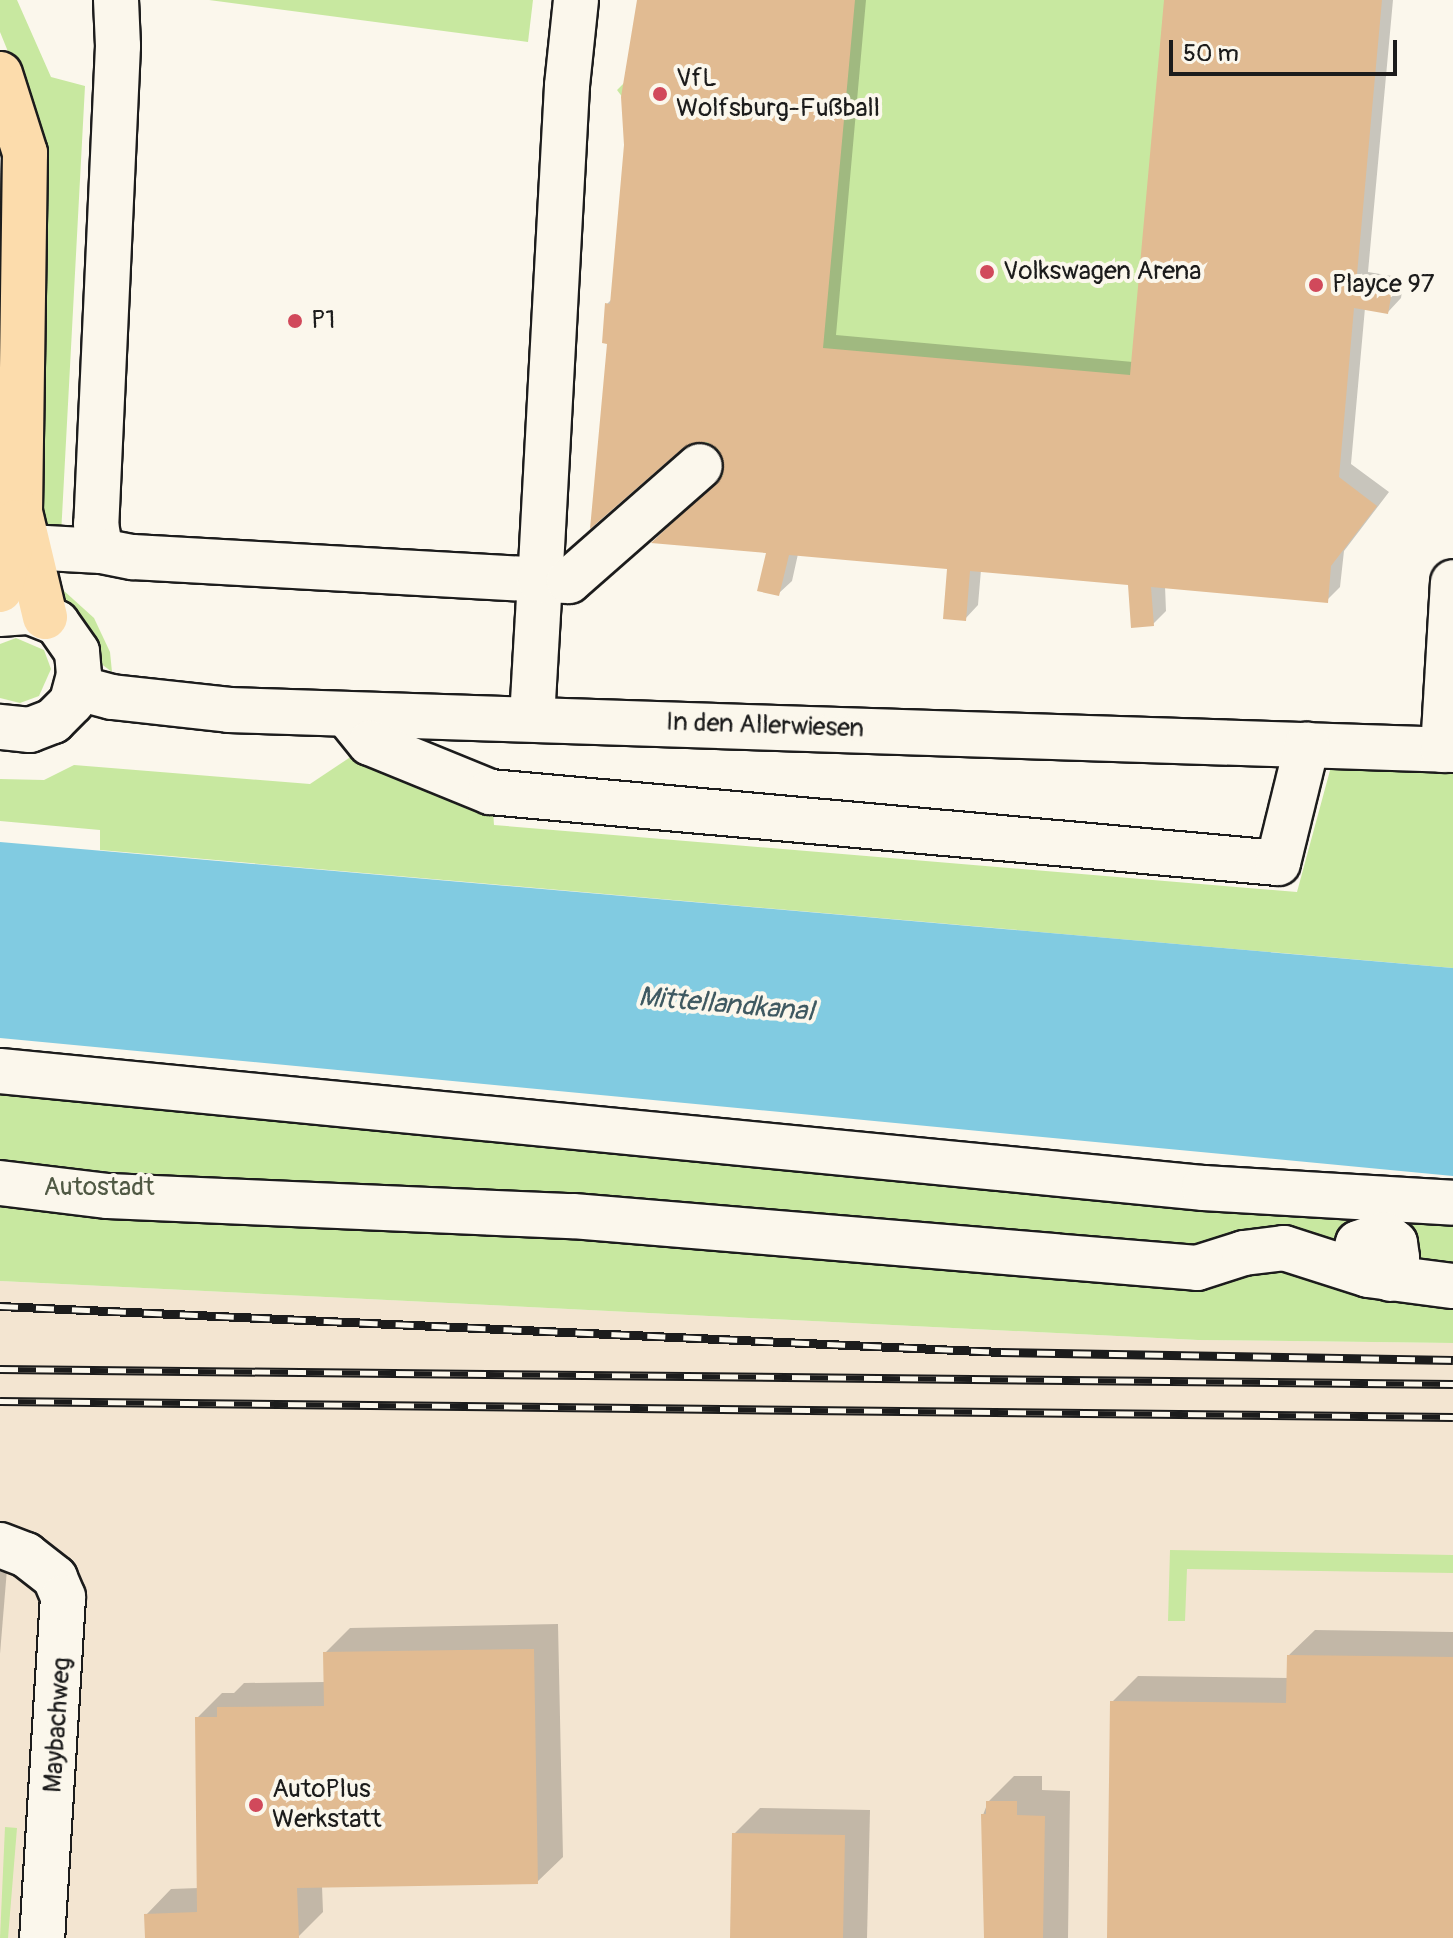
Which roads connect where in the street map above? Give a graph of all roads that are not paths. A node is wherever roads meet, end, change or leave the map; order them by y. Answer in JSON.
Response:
{"nodes":[{"id":1,"x":116,"y":0,"type":"edge"},
{"id":2,"x":576,"y":0,"type":"edge"},
{"id":3,"x":0,"y":74,"type":"edge"},
{"id":4,"x":0,"y":134,"type":"edge"},
{"id":5,"x":24,"y":239,"type":"junction"},
{"id":6,"x":700,"y":466,"type":"dead end"},
{"id":7,"x":24,"y":529,"type":"junction"},
{"id":8,"x":101,"y":551,"type":"junction"},
{"id":9,"x":540,"y":580,"type":"junction"},
{"id":10,"x":1453,"y":582,"type":"edge"},
{"id":11,"x":0,"y":590,"type":"edge"},
{"id":12,"x":0,"y":614,"type":"edge"},
{"id":13,"x":45,"y":617,"type":"junction"},
{"id":14,"x":78,"y":688,"type":"junction"},
{"id":15,"x":347,"y":715,"type":"junction"},
{"id":16,"x":532,"y":718,"type":"junction"},
{"id":17,"x":0,"y":727,"type":"edge"},
{"id":18,"x":1307,"y":745,"type":"junction"},
{"id":19,"x":1448,"y":750,"type":"edge"},
{"id":20,"x":0,"y":1071,"type":"edge"},
{"id":21,"x":0,"y":1183,"type":"edge"},
{"id":22,"x":1453,"y":1203,"type":"edge"},
{"id":23,"x":1453,"y":1286,"type":"edge"},
{"id":24,"x":0,"y":1545,"type":"edge"},
{"id":25,"x":42,"y":1938,"type":"edge"}],
"edges":[{"from":1,"to":8,"type":"street"},
{"from":2,"to":9,"type":"street"},
{"from":3,"to":5,"type":"main road"},
{"from":4,"to":5,"type":"main road"},
{"from":5,"to":7,"type":"main road"},
{"from":6,"to":9,"type":"street"},
{"from":7,"to":8,"type":"street"},
{"from":7,"to":11,"type":"main road"},
{"from":7,"to":13,"type":"main road"},
{"from":8,"to":9,"type":"street"},
{"from":9,"to":16,"type":"street"},
{"from":10,"to":19,"type":"street"},
{"from":12,"to":13,"type":"street"},
{"from":13,"to":14,"type":"street"},
{"from":14,"to":15,"type":"street","name":"In den Allerwiesen"},
{"from":14,"to":17,"type":"street"},
{"from":15,"to":16,"type":"street","name":"In den Allerwiesen"},
{"from":15,"to":18,"type":"street"},
{"from":16,"to":18,"type":"street","name":"In den Allerwiesen"},
{"from":18,"to":19,"type":"street","name":"In den Allerwiesen"},
{"from":20,"to":22,"type":"street"},
{"from":21,"to":23,"type":"street"},
{"from":24,"to":25,"type":"street","name":"Maybachweg"}]}
